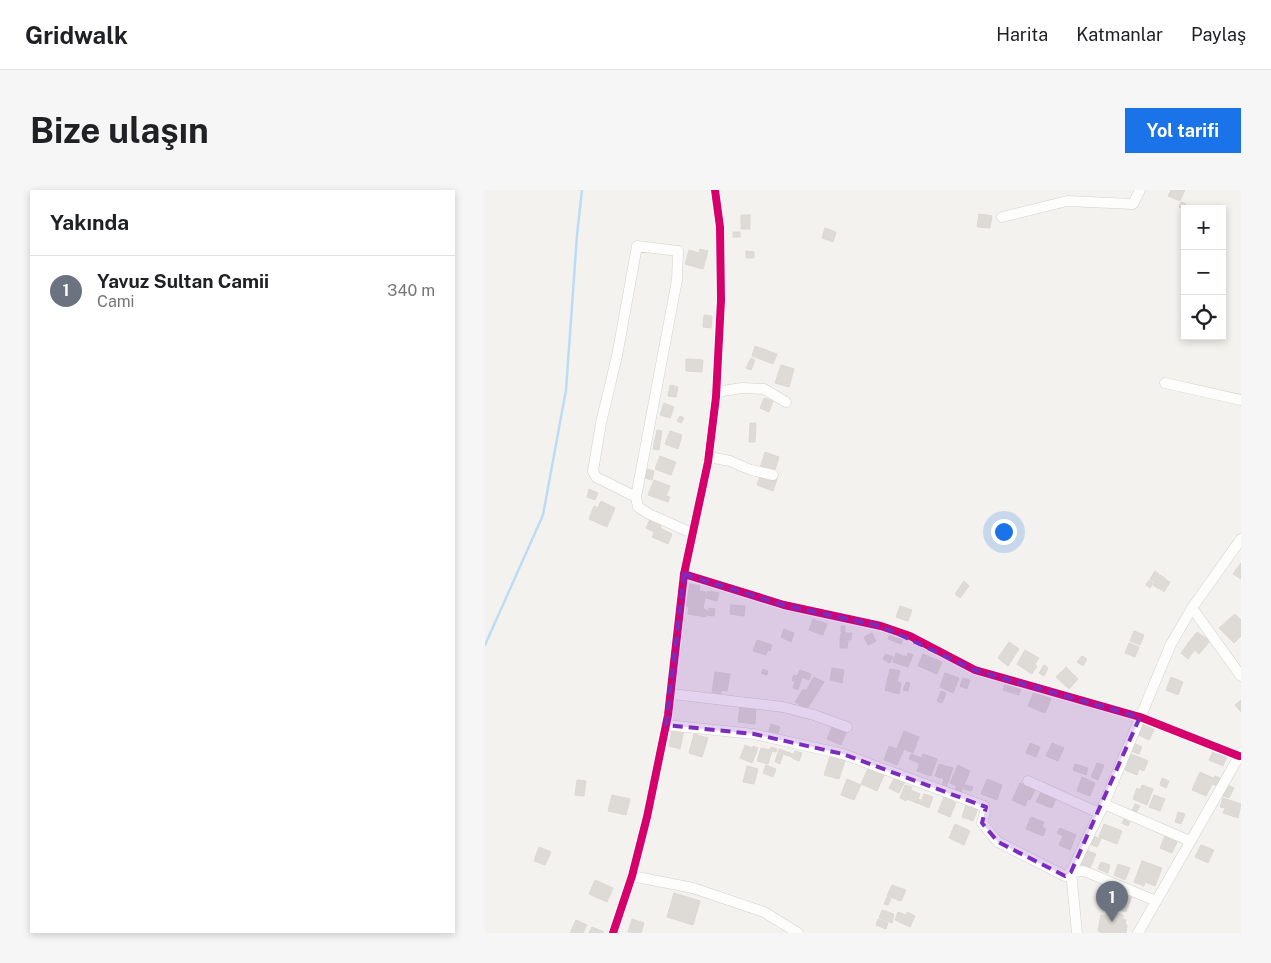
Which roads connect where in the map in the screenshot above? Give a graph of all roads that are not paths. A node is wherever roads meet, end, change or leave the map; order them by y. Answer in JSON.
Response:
{"nodes":[{"id":1,"x":715,"y":190,"type":"edge"},
{"id":2,"x":1140,"y":190,"type":"edge"},
{"id":3,"x":1002,"y":217,"type":"dead end"},
{"id":4,"x":1165,"y":384,"type":"dead end"},
{"id":5,"x":716,"y":392,"type":"junction"},
{"id":6,"x":1241,"y":400,"type":"edge"},
{"id":7,"x":786,"y":402,"type":"dead end"},
{"id":8,"x":709,"y":457,"type":"junction"},
{"id":9,"x":773,"y":475,"type":"dead end"},
{"id":10,"x":636,"y":497,"type":"junction"},
{"id":11,"x":692,"y":533,"type":"junction"},
{"id":12,"x":1241,"y":539,"type":"edge"},
{"id":13,"x":684,"y":574,"type":"junction"},
{"id":14,"x":1192,"y":608,"type":"junction"},
{"id":15,"x":1241,"y":676,"type":"edge"},
{"id":16,"x":671,"y":694,"type":"junction"},
{"id":17,"x":1141,"y":717,"type":"junction"},
{"id":18,"x":666,"y":725,"type":"junction"},
{"id":19,"x":847,"y":727,"type":"dead end"},
{"id":20,"x":1240,"y":755,"type":"edge"},
{"id":21,"x":1028,"y":781,"type":"dead end"},
{"id":22,"x":1101,"y":809,"type":"junction"},
{"id":23,"x":1190,"y":842,"type":"junction"},
{"id":24,"x":1071,"y":872,"type":"junction"},
{"id":25,"x":632,"y":876,"type":"junction"},
{"id":26,"x":1156,"y":901,"type":"junction"},
{"id":27,"x":613,"y":933,"type":"edge"},
{"id":28,"x":798,"y":933,"type":"edge"},
{"id":29,"x":1077,"y":933,"type":"edge"},
{"id":30,"x":1138,"y":933,"type":"edge"}],
"edges":[{"from":1,"to":5,"type":"street"},
{"from":2,"to":3,"type":"street"},
{"from":4,"to":6,"type":"street"},
{"from":5,"to":7,"type":"street"},
{"from":5,"to":8,"type":"street"},
{"from":8,"to":9,"type":"street"},
{"from":8,"to":11,"type":"street"},
{"from":10,"to":10,"type":"street"},
{"from":10,"to":11,"type":"street"},
{"from":11,"to":13,"type":"street"},
{"from":12,"to":14,"type":"street"},
{"from":13,"to":16,"type":"street"},
{"from":13,"to":17,"type":"street"},
{"from":14,"to":15,"type":"street"},
{"from":14,"to":17,"type":"street"},
{"from":16,"to":18,"type":"street"},
{"from":16,"to":19,"type":"street"},
{"from":17,"to":20,"type":"street"},
{"from":17,"to":22,"type":"street"},
{"from":18,"to":24,"type":"street"},
{"from":18,"to":25,"type":"street"},
{"from":20,"to":23,"type":"street"},
{"from":21,"to":22,"type":"street"},
{"from":22,"to":23,"type":"street"},
{"from":22,"to":24,"type":"street"},
{"from":23,"to":26,"type":"street"},
{"from":24,"to":26,"type":"street"},
{"from":24,"to":29,"type":"street"},
{"from":25,"to":27,"type":"street"},
{"from":25,"to":28,"type":"street"},
{"from":26,"to":30,"type":"street"}]}
